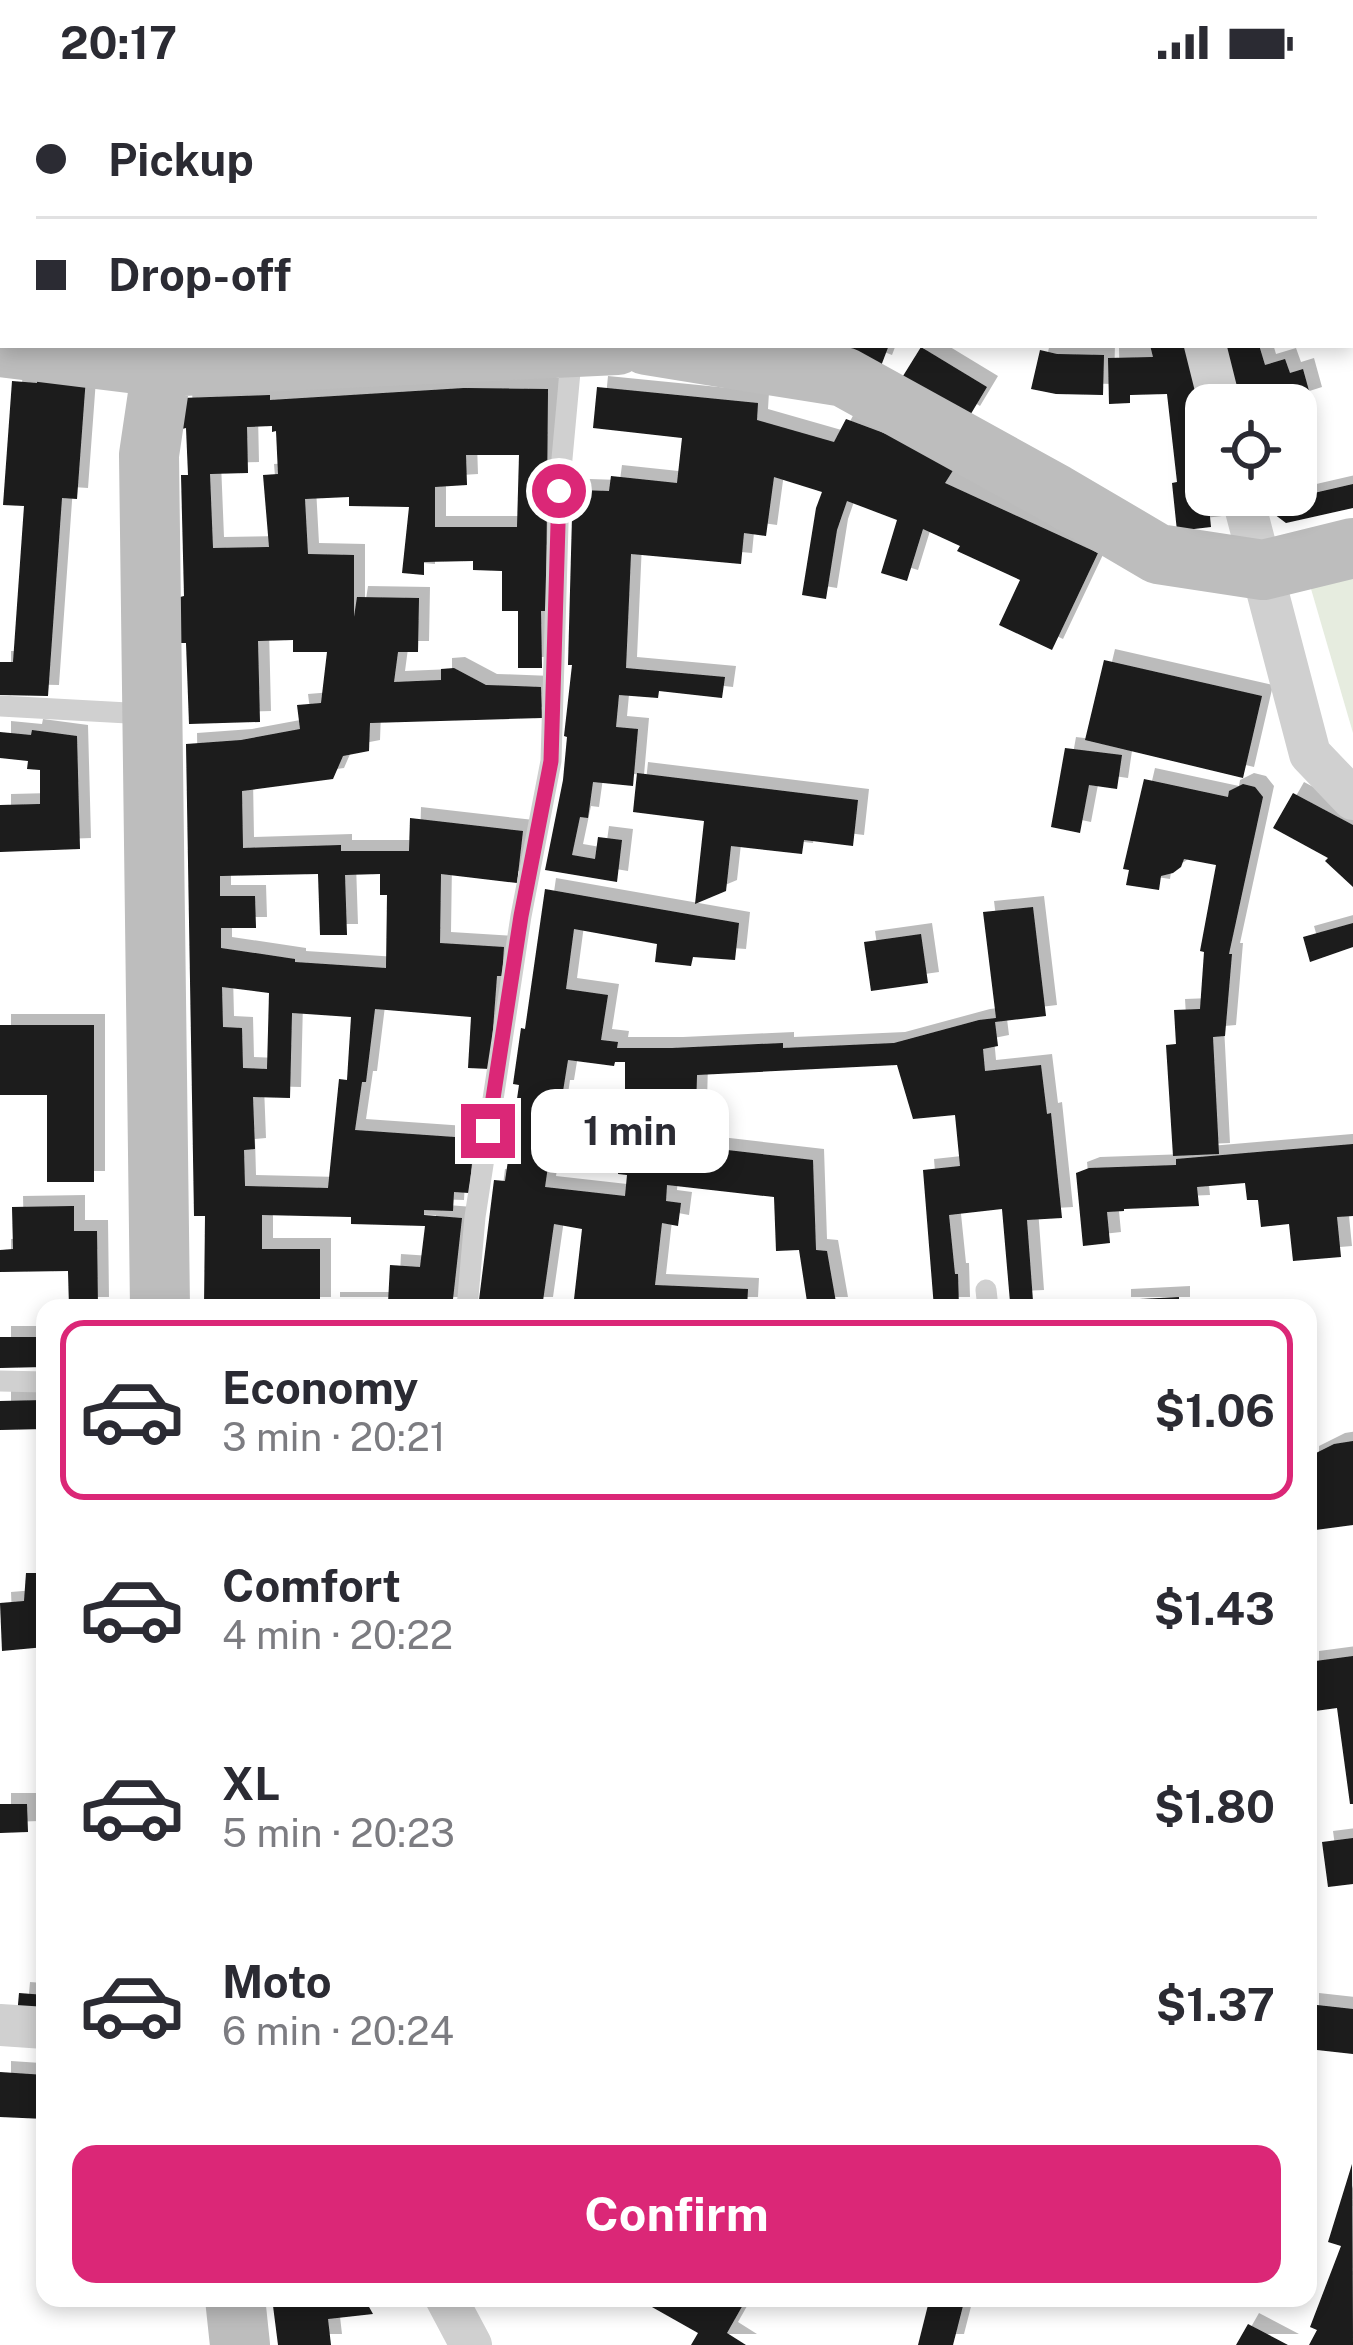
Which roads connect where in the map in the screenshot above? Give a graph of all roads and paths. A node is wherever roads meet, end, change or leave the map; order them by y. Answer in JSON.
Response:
{"nodes":[{"id":1,"x":18,"y":348,"type":"edge"},
{"id":2,"x":525,"y":348,"type":"edge"},
{"id":3,"x":571,"y":348,"type":"edge"},
{"id":4,"x":665,"y":348,"type":"edge"},
{"id":5,"x":1206,"y":348,"type":"edge"},
{"id":6,"x":159,"y":356,"type":"edge"},
{"id":7,"x":1215,"y":384,"type":"edge"},
{"id":8,"x":1248,"y":516,"type":"edge"},
{"id":9,"x":1353,"y":548,"type":"edge"},
{"id":10,"x":1262,"y":570,"type":"junction"},
{"id":11,"x":0,"y":706,"type":"edge"},
{"id":12,"x":152,"y":714,"type":"junction"},
{"id":13,"x":1353,"y":799,"type":"edge"},
{"id":14,"x":160,"y":1299,"type":"edge"},
{"id":15,"x":467,"y":1299,"type":"edge"},
{"id":16,"x":0,"y":1381,"type":"edge"},
{"id":17,"x":36,"y":1382,"type":"edge"},
{"id":18,"x":0,"y":2026,"type":"edge"},
{"id":19,"x":36,"y":2028,"type":"edge"},
{"id":20,"x":236,"y":2307,"type":"edge"},
{"id":21,"x":451,"y":2307,"type":"edge"},
{"id":22,"x":240,"y":2345,"type":"edge"},
{"id":23,"x":471,"y":2345,"type":"edge"}],
"edges":[{"from":1,"to":6,"type":"street"},
{"from":2,"to":6,"type":"street"},
{"from":3,"to":15,"type":"lane"},
{"from":4,"to":10,"type":"street"},
{"from":5,"to":7,"type":"street"},
{"from":6,"to":12,"type":"street"},
{"from":8,"to":10,"type":"street"},
{"from":9,"to":10,"type":"street"},
{"from":10,"to":13,"type":"street"},
{"from":11,"to":12,"type":"lane"},
{"from":12,"to":14,"type":"street"},
{"from":16,"to":17,"type":"lane"},
{"from":18,"to":19,"type":"street"},
{"from":20,"to":22,"type":"street"},
{"from":21,"to":23,"type":"street"}]}
